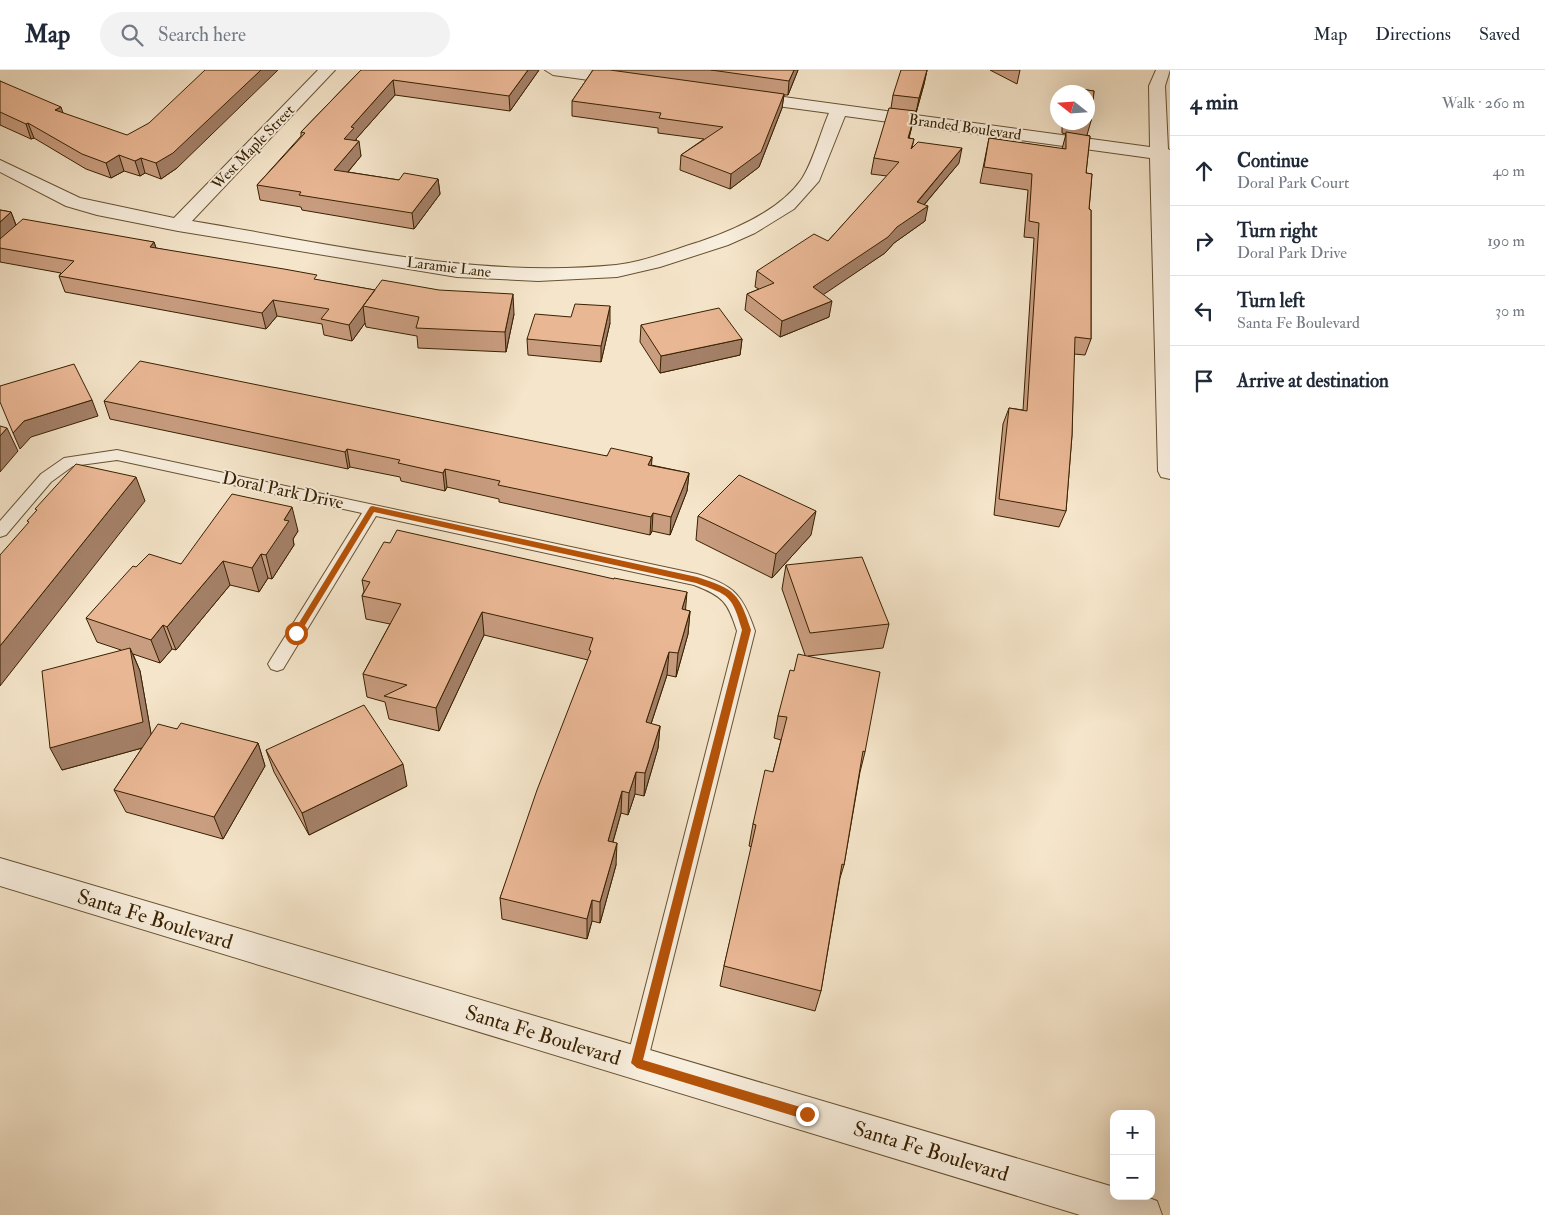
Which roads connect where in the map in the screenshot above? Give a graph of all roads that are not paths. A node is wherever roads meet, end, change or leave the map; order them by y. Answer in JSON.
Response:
{"nodes":[{"id":1,"x":327,"y":70,"type":"edge"},
{"id":2,"x":553,"y":70,"type":"edge"},
{"id":3,"x":1164,"y":70,"type":"edge"},
{"id":4,"x":642,"y":82,"type":"edge"},
{"id":5,"x":730,"y":94,"type":"edge"},
{"id":6,"x":839,"y":109,"type":"junction"},
{"id":7,"x":1164,"y":154,"type":"edge"},
{"id":8,"x":0,"y":165,"type":"edge"},
{"id":9,"x":178,"y":225,"type":"junction"},
{"id":10,"x":1170,"y":471,"type":"edge"},
{"id":11,"x":372,"y":509,"type":"junction"},
{"id":12,"x":0,"y":531,"type":"edge"},
{"id":13,"x":278,"y":664,"type":"dead end"},
{"id":14,"x":0,"y":872,"type":"edge"},
{"id":15,"x":637,"y":1063,"type":"junction"},
{"id":16,"x":1143,"y":1215,"type":"edge"}],
"edges":[{"from":1,"to":9,"type":"street","name":"West Maple Street"},
{"from":2,"to":4,"type":"street"},
{"from":3,"to":7,"type":"street"},
{"from":5,"to":6,"type":"street","name":"Branded Boulevard"},
{"from":6,"to":7,"type":"street","name":"Branded Boulevard"},
{"from":6,"to":9,"type":"street","name":"Laramie Lane"},
{"from":7,"to":10,"type":"street"},
{"from":8,"to":9,"type":"street","name":"Laramie Lane"},
{"from":11,"to":12,"type":"lane","name":"Doral Park Drive"},
{"from":11,"to":13,"type":"lane"},
{"from":11,"to":15,"type":"lane","name":"Doral Park Drive"},
{"from":14,"to":15,"type":"street","name":"Santa Fe Boulevard"},
{"from":15,"to":16,"type":"street","name":"Santa Fe Boulevard"}]}
